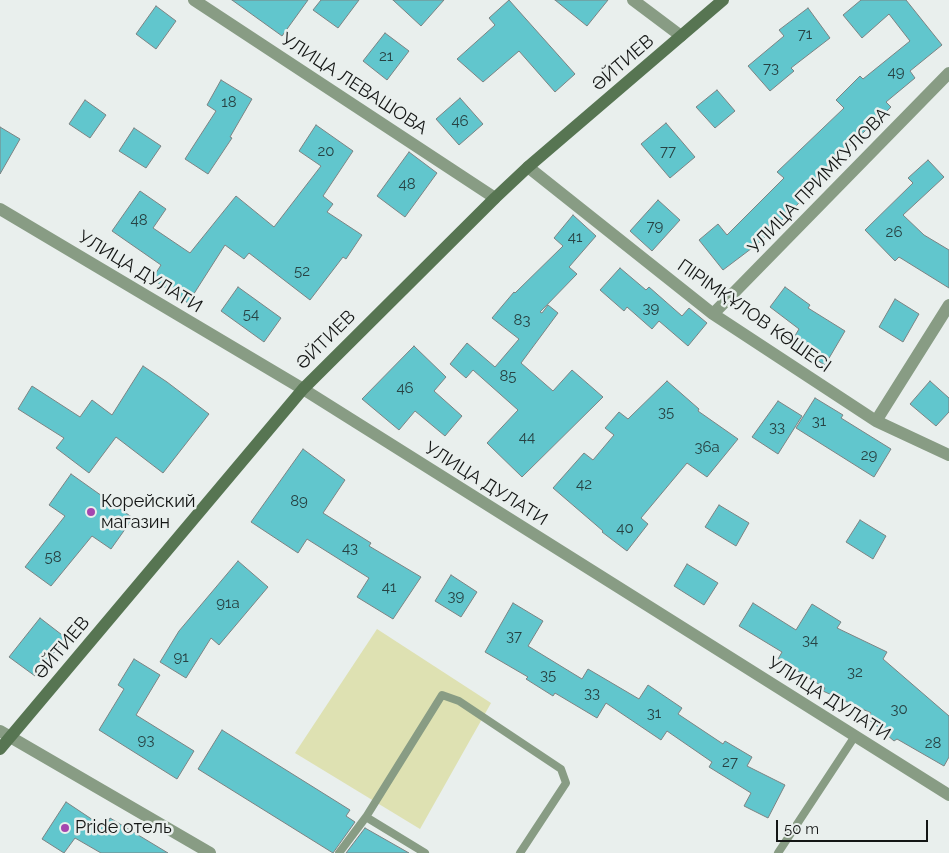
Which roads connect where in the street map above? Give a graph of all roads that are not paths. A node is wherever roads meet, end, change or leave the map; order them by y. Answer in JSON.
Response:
{"nodes":[{"id":1,"x":194,"y":0,"type":"edge"},
{"id":2,"x":633,"y":0,"type":"edge"},
{"id":3,"x":723,"y":0,"type":"edge"},
{"id":4,"x":681,"y":36,"type":"junction"},
{"id":5,"x":949,"y":74,"type":"edge"},
{"id":6,"x":528,"y":166,"type":"junction"},
{"id":7,"x":495,"y":198,"type":"junction"},
{"id":8,"x":0,"y":209,"type":"edge"},
{"id":9,"x":949,"y":305,"type":"edge"},
{"id":10,"x":713,"y":314,"type":"junction"},
{"id":11,"x":303,"y":389,"type":"junction"},
{"id":12,"x":876,"y":421,"type":"junction"},
{"id":13,"x":949,"y":455,"type":"edge"},
{"id":14,"x":5,"y":734,"type":"edge"},
{"id":15,"x":855,"y":736,"type":"junction"},
{"id":16,"x":0,"y":749,"type":"edge"},
{"id":17,"x":949,"y":795,"type":"edge"},
{"id":18,"x":366,"y":817,"type":"junction"},
{"id":19,"x":210,"y":853,"type":"edge"},
{"id":20,"x":340,"y":853,"type":"edge"},
{"id":21,"x":425,"y":853,"type":"edge"},
{"id":22,"x":520,"y":853,"type":"edge"},
{"id":23,"x":778,"y":853,"type":"edge"}],
"edges":[{"from":1,"to":7,"type":"street","name":"УЛИЦА ЛЕВАШОВА"},
{"from":2,"to":4,"type":"street"},
{"from":3,"to":4,"type":"street","name":"ӘЙТИЕВ"},
{"from":4,"to":6,"type":"street","name":"ӘЙТИЕВ"},
{"from":5,"to":10,"type":"street","name":"УЛИЦА ПРИМКУЛОВА"},
{"from":6,"to":7,"type":"street","name":"ӘЙТИЕВ"},
{"from":6,"to":10,"type":"street","name":"ПІРІМҚҰЛОВ КӨШЕСІ"},
{"from":7,"to":11,"type":"street","name":"ӘЙТИЕВ"},
{"from":8,"to":11,"type":"street","name":"УЛИЦА ДУЛАТИ"},
{"from":9,"to":12,"type":"street"},
{"from":10,"to":12,"type":"street","name":"ПІРІМҚҰЛОВ КӨШЕСІ"},
{"from":11,"to":14,"type":"street","name":"ӘЙТИЕВ"},
{"from":11,"to":15,"type":"street","name":"УЛИЦА ДУЛАТИ"},
{"from":12,"to":13,"type":"street","name":"ПІРІМҚҰЛОВ КӨШЕСІ"},
{"from":14,"to":16,"type":"street","name":"ӘЙТИЕВ"},
{"from":14,"to":19,"type":"street"},
{"from":15,"to":17,"type":"street","name":"УЛИЦА ДУЛАТИ"},
{"from":15,"to":23,"type":"lane"},
{"from":18,"to":20,"type":"lane"},
{"from":18,"to":21,"type":"lane"},
{"from":18,"to":22,"type":"lane"}]}
